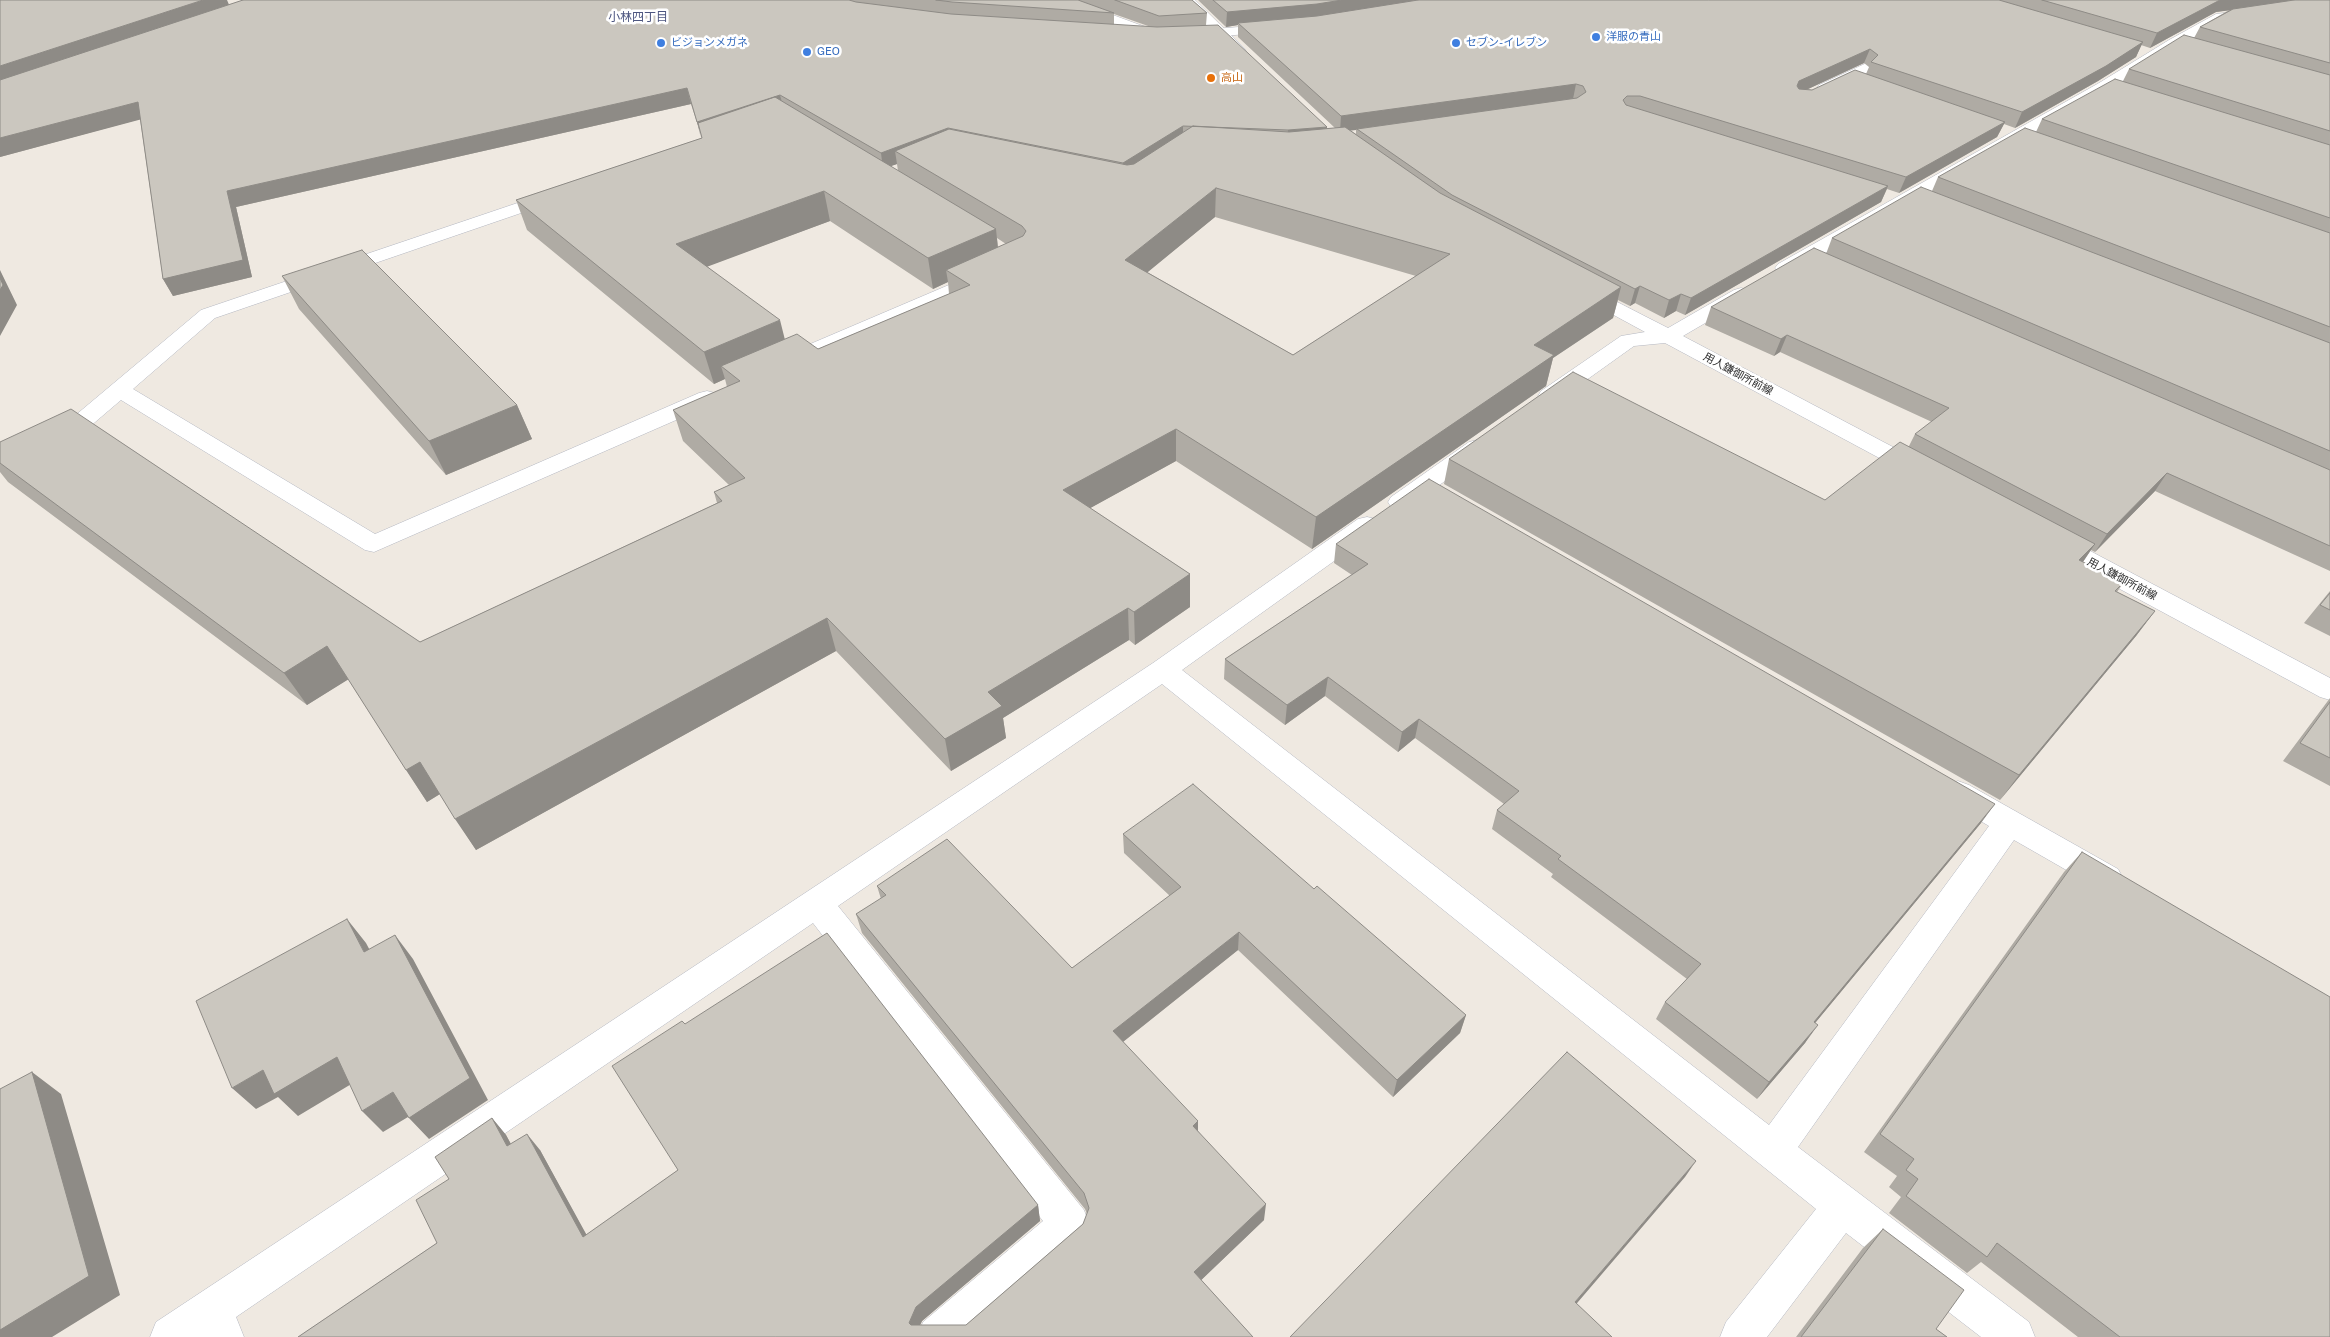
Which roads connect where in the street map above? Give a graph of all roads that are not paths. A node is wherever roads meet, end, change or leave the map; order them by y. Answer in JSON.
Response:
{"nodes":[{"id":1,"x":1059,"y":0,"type":"edge"},
{"id":2,"x":1187,"y":0,"type":"edge"},
{"id":3,"x":2256,"y":13,"type":"edge"},
{"id":4,"x":1287,"y":27,"type":"edge"},
{"id":5,"x":1110,"y":33,"type":"edge"},
{"id":6,"x":1220,"y":33,"type":"junction"},
{"id":7,"x":1157,"y":36,"type":"junction"},
{"id":8,"x":1253,"y":63,"type":"edge"},
{"id":9,"x":1871,"y":66,"type":"edge"},
{"id":10,"x":1847,"y":77,"type":"junction"},
{"id":11,"x":1866,"y":84,"type":"edge"},
{"id":12,"x":1809,"y":96,"type":"edge"},
{"id":13,"x":575,"y":188,"type":"edge"},
{"id":14,"x":1899,"y":196,"type":"junction"},
{"id":15,"x":1941,"y":205,"type":"edge"},
{"id":16,"x":1806,"y":256,"type":"junction"},
{"id":17,"x":1833,"y":268,"type":"edge"},
{"id":18,"x":999,"y":269,"type":"edge"},
{"id":19,"x":1564,"y":281,"type":"edge"},
{"id":20,"x":1668,"y":336,"type":"junction"},
{"id":21,"x":764,"y":373,"type":"edge"},
{"id":22,"x":728,"y":388,"type":"edge"},
{"id":23,"x":120,"y":390,"type":"junction"},
{"id":24,"x":1532,"y":408,"type":"edge"},
{"id":25,"x":1500,"y":430,"type":"edge"},
{"id":26,"x":0,"y":454,"type":"edge"},
{"id":27,"x":1938,"y":480,"type":"edge"},
{"id":28,"x":1424,"y":485,"type":"junction"},
{"id":29,"x":1450,"y":500,"type":"edge"},
{"id":30,"x":2034,"y":532,"type":"edge"},
{"id":31,"x":1163,"y":670,"type":"junction"},
{"id":32,"x":2330,"y":690,"type":"edge"},
{"id":33,"x":1932,"y":777,"type":"edge"},
{"id":34,"x":2009,"y":822,"type":"junction"},
{"id":35,"x":2126,"y":890,"type":"edge"},
{"id":36,"x":816,"y":903,"type":"junction"},
{"id":37,"x":1773,"y":1151,"type":"junction"},
{"id":38,"x":1843,"y":1206,"type":"junction"},
{"id":39,"x":218,"y":1323,"type":"edge"},
{"id":40,"x":171,"y":1337,"type":"edge"},
{"id":41,"x":938,"y":1337,"type":"edge"},
{"id":42,"x":1741,"y":1337,"type":"edge"},
{"id":43,"x":2014,"y":1337,"type":"edge"}],
"edges":[{"from":1,"to":7,"type":"street"},
{"from":2,"to":6,"type":"street"},
{"from":3,"to":14,"type":"street"},
{"from":4,"to":6,"type":"street"},
{"from":5,"to":7,"type":"street"},
{"from":6,"to":7,"type":"street"},
{"from":6,"to":8,"type":"street"},
{"from":9,"to":10,"type":"street"},
{"from":10,"to":11,"type":"street"},
{"from":10,"to":12,"type":"street"},
{"from":13,"to":23,"type":"street"},
{"from":14,"to":15,"type":"street"},
{"from":14,"to":16,"type":"street"},
{"from":16,"to":17,"type":"street"},
{"from":16,"to":20,"type":"street"},
{"from":18,"to":21,"type":"street"},
{"from":19,"to":20,"type":"street","name":"用人鎌御所前線"},
{"from":20,"to":24,"type":"street"},
{"from":20,"to":27,"type":"street","name":"用人鎌御所前線"},
{"from":22,"to":23,"type":"street"},
{"from":23,"to":26,"type":"street"},
{"from":25,"to":28,"type":"street"},
{"from":28,"to":29,"type":"street"},
{"from":28,"to":31,"type":"street"},
{"from":30,"to":32,"type":"street","name":"用人鎌御所前線"},
{"from":31,"to":36,"type":"street"},
{"from":31,"to":37,"type":"street"},
{"from":33,"to":34,"type":"street"},
{"from":34,"to":35,"type":"street"},
{"from":34,"to":37,"type":"street"},
{"from":36,"to":39,"type":"street"},
{"from":36,"to":41,"type":"street"},
{"from":37,"to":38,"type":"street"},
{"from":38,"to":42,"type":"street"},
{"from":38,"to":43,"type":"street"},
{"from":39,"to":40,"type":"street"}]}
